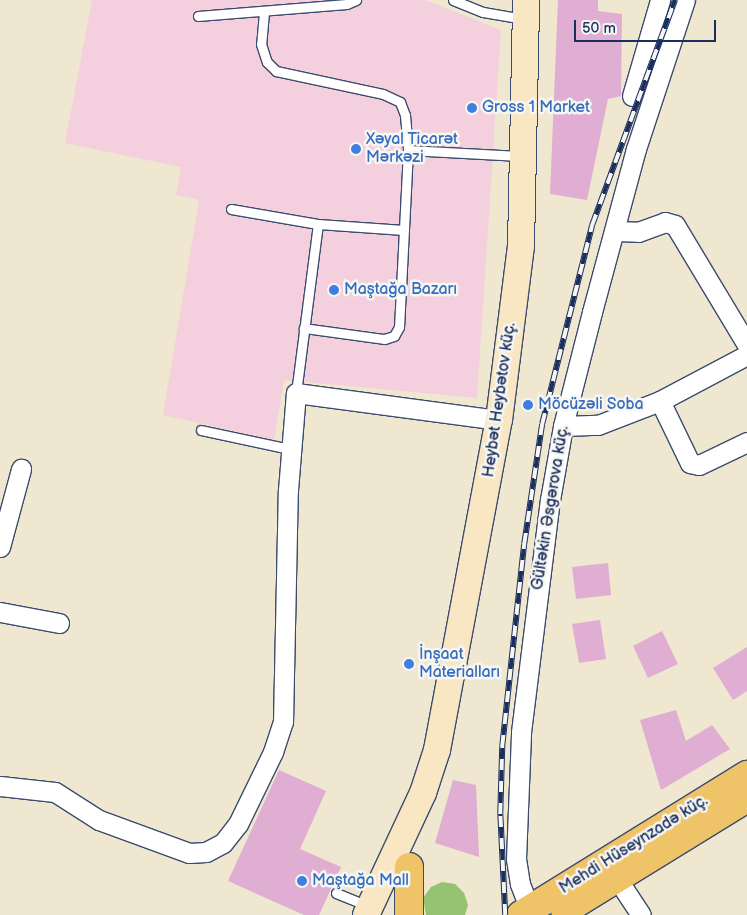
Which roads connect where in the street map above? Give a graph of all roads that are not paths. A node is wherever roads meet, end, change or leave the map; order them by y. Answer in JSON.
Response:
{"nodes":[{"id":1,"x":356,"y":0,"type":"edge"},
{"id":2,"x":453,"y":0,"type":"edge"},
{"id":3,"x":660,"y":0,"type":"edge"},
{"id":4,"x":685,"y":0,"type":"edge"},
{"id":5,"x":526,"y":10,"type":"edge"},
{"id":6,"x":264,"y":12,"type":"junction"},
{"id":7,"x":198,"y":16,"type":"dead end"},
{"id":8,"x":632,"y":96,"type":"dead end"},
{"id":9,"x":408,"y":150,"type":"junction"},
{"id":10,"x":526,"y":156,"type":"junction"},
{"id":11,"x":231,"y":209,"type":"dead end"},
{"id":12,"x":318,"y":224,"type":"junction"},
{"id":13,"x":404,"y":230,"type":"junction"},
{"id":14,"x":615,"y":231,"type":"junction"},
{"id":15,"x":304,"y":328,"type":"junction"},
{"id":16,"x":747,"y":345,"type":"edge"},
{"id":17,"x":747,"y":355,"type":"edge"},
{"id":18,"x":296,"y":394,"type":"junction"},
{"id":19,"x":660,"y":402,"type":"junction"},
{"id":20,"x":499,"y":420,"type":"junction"},
{"id":21,"x":563,"y":426,"type":"junction"},
{"id":22,"x":201,"y":430,"type":"dead end"},
{"id":23,"x":747,"y":442,"type":"edge"},
{"id":24,"x":290,"y":449,"type":"junction"},
{"id":25,"x":21,"y":469,"type":"dead end"},
{"id":26,"x":0,"y":547,"type":"edge"},
{"id":27,"x":0,"y":612,"type":"edge"},
{"id":28,"x":59,"y":623,"type":"dead end"},
{"id":29,"x":747,"y":775,"type":"edge"},
{"id":30,"x":0,"y":786,"type":"edge"},
{"id":31,"x":423,"y":793,"type":"junction"},
{"id":32,"x":747,"y":798,"type":"edge"},
{"id":33,"x":409,"y":867,"type":"junction"},
{"id":34,"x":611,"y":871,"type":"junction"},
{"id":35,"x":336,"y":893,"type":"dead end"},
{"id":36,"x":368,"y":911,"type":"edge"},
{"id":37,"x":526,"y":912,"type":"edge"},
{"id":38,"x":398,"y":915,"type":"edge"},
{"id":39,"x":409,"y":915,"type":"edge"},
{"id":40,"x":557,"y":915,"type":"edge"},
{"id":41,"x":641,"y":915,"type":"edge"}],
"edges":[{"from":1,"to":6,"type":"lane"},
{"from":2,"to":5,"type":"lane"},
{"from":3,"to":8,"type":"street"},
{"from":4,"to":14,"type":"street","name":"Gültəkin Əsgərova küç."},
{"from":5,"to":10,"type":"main road","name":"Heybət Heybətov küç."},
{"from":6,"to":7,"type":"lane"},
{"from":6,"to":9,"type":"lane"},
{"from":9,"to":10,"type":"lane"},
{"from":9,"to":13,"type":"lane"},
{"from":10,"to":20,"type":"main road","name":"Heybət Heybətov küç."},
{"from":11,"to":12,"type":"lane"},
{"from":12,"to":13,"type":"lane"},
{"from":12,"to":15,"type":"lane"},
{"from":13,"to":15,"type":"lane"},
{"from":14,"to":16,"type":"street"},
{"from":14,"to":21,"type":"street","name":"Gültəkin Əsgərova küç."},
{"from":15,"to":18,"type":"lane"},
{"from":17,"to":19,"type":"street"},
{"from":18,"to":20,"type":"street"},
{"from":18,"to":24,"type":"street"},
{"from":19,"to":21,"type":"street"},
{"from":19,"to":23,"type":"street"},
{"from":20,"to":31,"type":"main road","name":"Heybət Heybətov küç."},
{"from":21,"to":37,"type":"street","name":"Gültəkin Əsgərova küç."},
{"from":22,"to":24,"type":"lane"},
{"from":24,"to":30,"type":"street"},
{"from":25,"to":26,"type":"street"},
{"from":27,"to":28,"type":"street"},
{"from":29,"to":34,"type":"main road","name":"Mehdi Hüseynzadə küç."},
{"from":31,"to":33,"type":"main road"},
{"from":31,"to":36,"type":"main road"},
{"from":32,"to":34,"type":"main road","name":"Mehdi Hüseynzadə küç."},
{"from":33,"to":38,"type":"main road"},
{"from":33,"to":39,"type":"main road"},
{"from":34,"to":37,"type":"main road","name":"Mehdi Hüseynzadə küç."},
{"from":34,"to":40,"type":"main road","name":"Mehdi Hüseynzadə küç."},
{"from":34,"to":41,"type":"street"},
{"from":35,"to":36,"type":"lane"}]}
